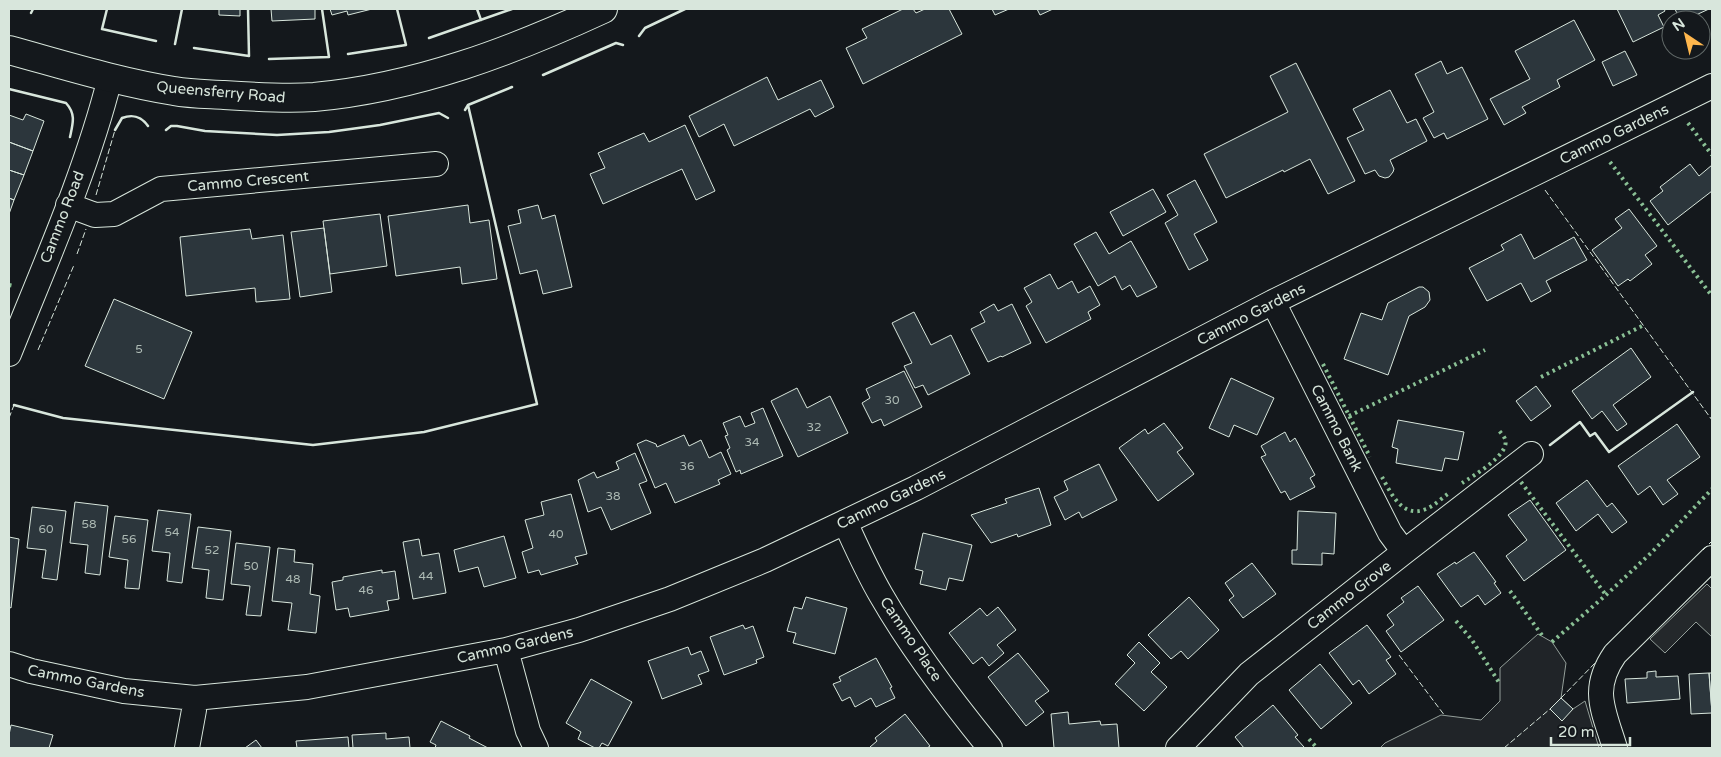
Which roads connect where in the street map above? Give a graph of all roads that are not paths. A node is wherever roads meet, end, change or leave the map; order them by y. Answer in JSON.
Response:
{"nodes":[{"id":1,"x":603,"y":9,"type":"edge"},
{"id":2,"x":9,"y":50,"type":"edge"},
{"id":3,"x":110,"y":78,"type":"junction"},
{"id":4,"x":1712,"y":86,"type":"edge"},
{"id":5,"x":436,"y":164,"type":"dead end"},
{"id":6,"x":68,"y":205,"type":"junction"},
{"id":7,"x":1273,"y":302,"type":"junction"},
{"id":8,"x":9,"y":354,"type":"edge"},
{"id":9,"x":1531,"y":454,"type":"dead end"},
{"id":10,"x":845,"y":522,"type":"junction"},
{"id":11,"x":1404,"y":552,"type":"junction"},
{"id":12,"x":1712,"y":558,"type":"edge"},
{"id":13,"x":506,"y":650,"type":"junction"},
{"id":14,"x":9,"y":664,"type":"edge"},
{"id":15,"x":195,"y":698,"type":"junction"},
{"id":16,"x":187,"y":748,"type":"edge"},
{"id":17,"x":536,"y":748,"type":"edge"},
{"id":18,"x":990,"y":748,"type":"edge"},
{"id":19,"x":1178,"y":748,"type":"edge"},
{"id":20,"x":1615,"y":748,"type":"edge"}],
"edges":[{"from":1,"to":3,"type":"main road","name":"Queensferry Road"},
{"from":2,"to":3,"type":"main road","name":"Queensferry Road"},
{"from":3,"to":6,"type":"street","name":"Cammo Road"},
{"from":4,"to":7,"type":"street","name":"Cammo Gardens"},
{"from":5,"to":6,"type":"street","name":"Cammo Crescent"},
{"from":6,"to":8,"type":"street","name":"Cammo Road"},
{"from":7,"to":10,"type":"street","name":"Cammo Gardens"},
{"from":7,"to":11,"type":"street","name":"Cammo Bank"},
{"from":9,"to":11,"type":"street","name":"Cammo Grove"},
{"from":10,"to":13,"type":"street","name":"Cammo Gardens"},
{"from":10,"to":18,"type":"street","name":"Cammo Place"},
{"from":11,"to":19,"type":"street","name":"Cammo Grove"},
{"from":12,"to":20,"type":"street"},
{"from":13,"to":15,"type":"street","name":"Cammo Gardens"},
{"from":13,"to":17,"type":"street"},
{"from":14,"to":15,"type":"street","name":"Cammo Gardens"},
{"from":15,"to":16,"type":"street"}]}
